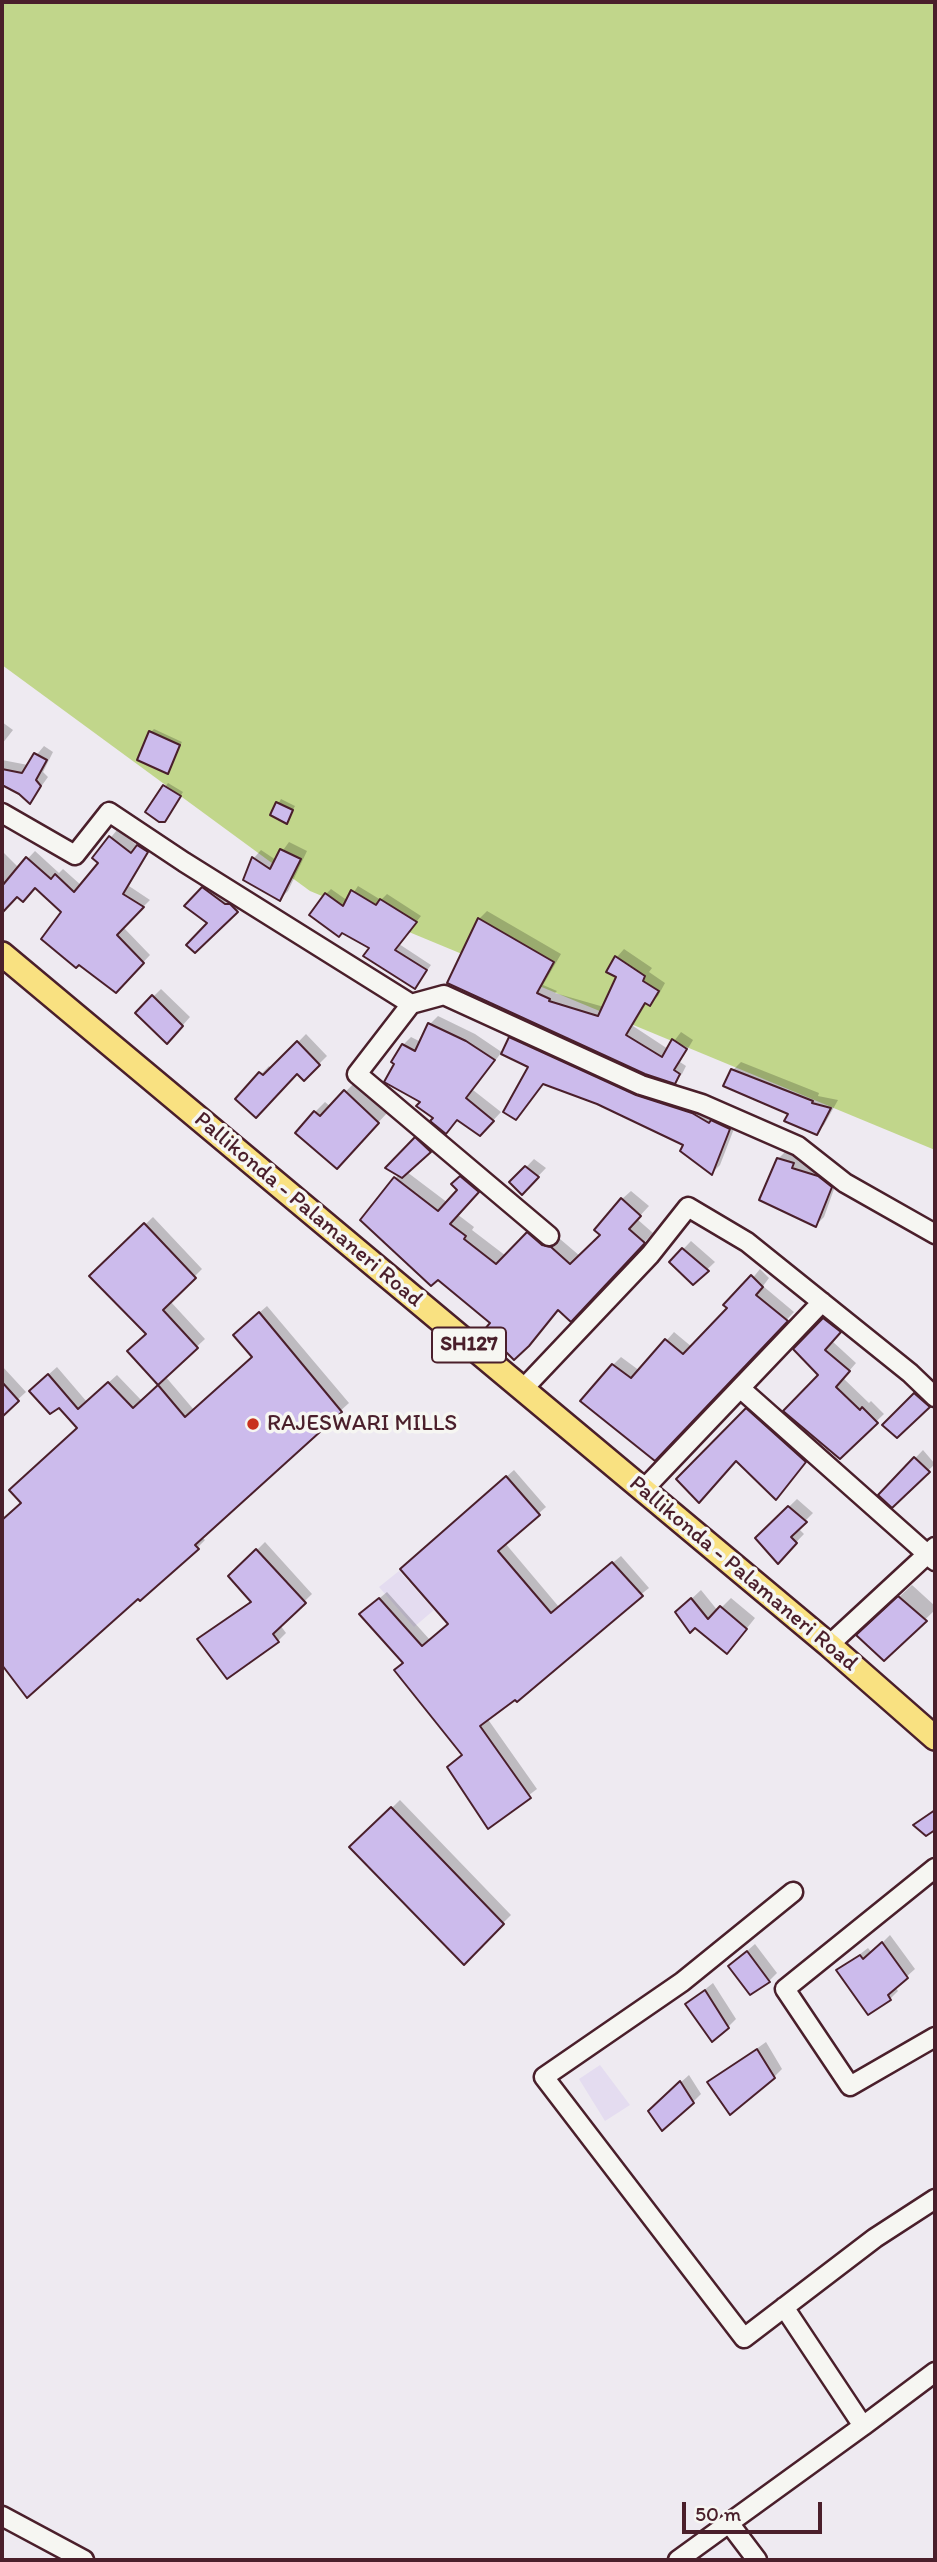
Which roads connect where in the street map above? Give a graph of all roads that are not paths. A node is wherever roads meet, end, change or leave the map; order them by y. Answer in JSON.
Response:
{"nodes":[{"id":1,"x":2,"y":813,"type":"edge"},
{"id":2,"x":2,"y":954,"type":"edge"},
{"id":3,"x":411,"y":1004,"type":"junction"},
{"id":4,"x":935,"y":1234,"type":"edge"},
{"id":5,"x":549,"y":1236,"type":"dead end"},
{"id":6,"x":822,"y":1302,"type":"junction"},
{"id":7,"x":740,"y":1388,"type":"junction"},
{"id":8,"x":523,"y":1389,"type":"junction"},
{"id":9,"x":935,"y":1397,"type":"edge"},
{"id":10,"x":643,"y":1490,"type":"junction"},
{"id":11,"x":933,"y":1553,"type":"edge"},
{"id":12,"x":829,"y":1645,"type":"junction"},
{"id":13,"x":935,"y":1738,"type":"edge"},
{"id":14,"x":935,"y":1868,"type":"edge"},
{"id":15,"x":793,"y":1892,"type":"dead end"},
{"id":16,"x":935,"y":2036,"type":"edge"},
{"id":17,"x":935,"y":2199,"type":"edge"},
{"id":18,"x":784,"y":2307,"type":"junction"},
{"id":19,"x":935,"y":2372,"type":"edge"},
{"id":20,"x":863,"y":2426,"type":"junction"},
{"id":21,"x":2,"y":2516,"type":"edge"},
{"id":22,"x":729,"y":2523,"type":"junction"},
{"id":23,"x":84,"y":2560,"type":"edge"},
{"id":24,"x":678,"y":2560,"type":"edge"},
{"id":25,"x":757,"y":2560,"type":"edge"}],
"edges":[{"from":1,"to":3,"type":"street"},
{"from":2,"to":8,"type":"main road","name":"Pallikonda - Palamaneri Road","number":"SH127"},
{"from":3,"to":4,"type":"street"},
{"from":3,"to":5,"type":"street"},
{"from":6,"to":7,"type":"street"},
{"from":6,"to":8,"type":"street"},
{"from":6,"to":9,"type":"street"},
{"from":7,"to":10,"type":"street"},
{"from":7,"to":11,"type":"street"},
{"from":8,"to":10,"type":"main road","name":"Pallikonda - Palamaneri Road","number":"SH127"},
{"from":10,"to":12,"type":"main road","name":"Pallikonda - Palamaneri Road","number":"SH127"},
{"from":11,"to":12,"type":"street"},
{"from":12,"to":13,"type":"main road","name":"Pallikonda - Palamaneri Road","number":"SH127"},
{"from":14,"to":16,"type":"street"},
{"from":15,"to":18,"type":"street"},
{"from":17,"to":18,"type":"street"},
{"from":18,"to":20,"type":"street"},
{"from":19,"to":20,"type":"street"},
{"from":20,"to":22,"type":"street"},
{"from":21,"to":23,"type":"street"},
{"from":22,"to":24,"type":"street"},
{"from":22,"to":25,"type":"street"}]}
